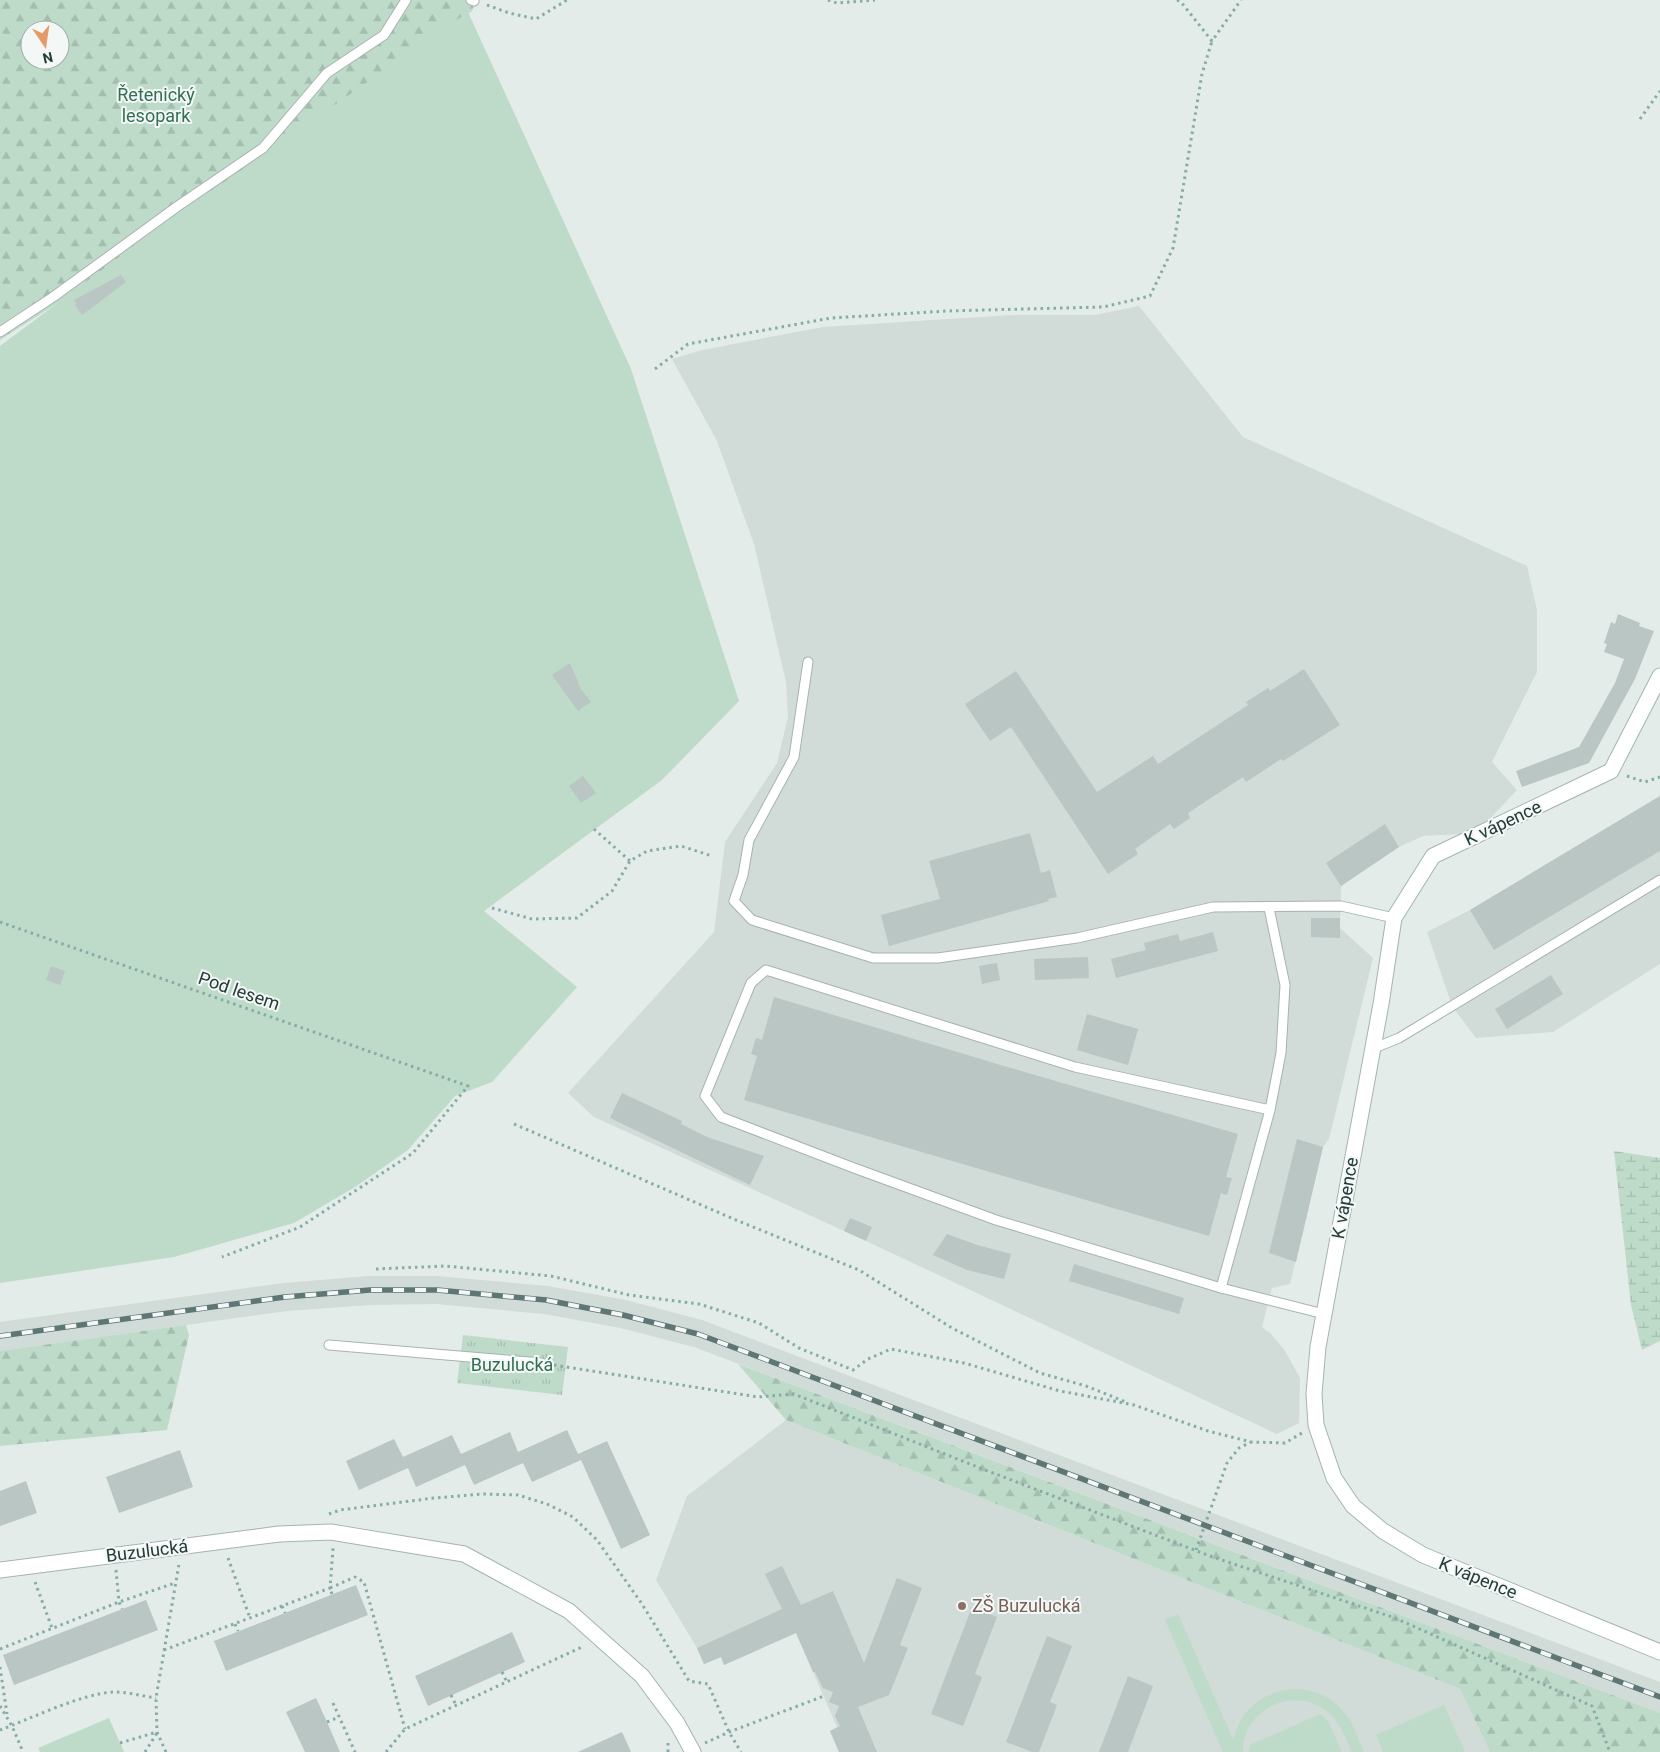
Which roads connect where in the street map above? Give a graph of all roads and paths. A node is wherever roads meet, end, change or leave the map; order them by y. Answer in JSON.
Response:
{"nodes":[{"id":1,"x":406,"y":0,"type":"edge"},
{"id":2,"x":567,"y":0,"type":"edge"},
{"id":3,"x":828,"y":0,"type":"edge"},
{"id":4,"x":875,"y":0,"type":"edge"},
{"id":5,"x":1177,"y":0,"type":"edge"},
{"id":6,"x":1241,"y":0,"type":"edge"},
{"id":7,"x":473,"y":1,"type":"edge"},
{"id":8,"x":1212,"y":41,"type":"junction"},
{"id":9,"x":1660,"y":92,"type":"edge"},
{"id":10,"x":1640,"y":119,"type":"dead end"},
{"id":11,"x":0,"y":332,"type":"edge"},
{"id":12,"x":655,"y":369,"type":"dead end"},
{"id":13,"x":808,"y":662,"type":"dead end"},
{"id":14,"x":1660,"y":676,"type":"edge"},
{"id":15,"x":1611,"y":771,"type":"junction"},
{"id":16,"x":1660,"y":778,"type":"edge"},
{"id":17,"x":594,"y":829,"type":"dead end"},
{"id":18,"x":712,"y":856,"type":"dead end"},
{"id":19,"x":630,"y":861,"type":"junction"},
{"id":20,"x":1660,"y":880,"type":"edge"},
{"id":21,"x":492,"y":908,"type":"dead end"},
{"id":22,"x":1268,"y":908,"type":"junction"},
{"id":23,"x":1394,"y":918,"type":"junction"},
{"id":24,"x":0,"y":922,"type":"edge"},
{"id":25,"x":1372,"y":1049,"type":"junction"},
{"id":26,"x":1270,"y":1110,"type":"junction"},
{"id":27,"x":514,"y":1124,"type":"dead end"},
{"id":28,"x":222,"y":1257,"type":"dead end"},
{"id":29,"x":376,"y":1269,"type":"dead end"},
{"id":30,"x":1221,"y":1288,"type":"junction"},
{"id":31,"x":1324,"y":1314,"type":"junction"},
{"id":32,"x":329,"y":1345,"type":"dead end"},
{"id":33,"x":541,"y":1363,"type":"joint"},
{"id":34,"x":1134,"y":1406,"type":"junction"},
{"id":35,"x":1316,"y":1425,"type":"junction"},
{"id":36,"x":1251,"y":1442,"type":"junction"},
{"id":37,"x":323,"y":1517,"type":"dead end"},
{"id":38,"x":327,"y":1546,"type":"dead end"},
{"id":39,"x":333,"y":1546,"type":"junction"},
{"id":40,"x":342,"y":1547,"type":"dead end"},
{"id":41,"x":1196,"y":1550,"type":"junction"},
{"id":42,"x":227,"y":1554,"type":"dead end"},
{"id":43,"x":179,"y":1559,"type":"dead end"},
{"id":44,"x":107,"y":1569,"type":"dead end"},
{"id":45,"x":0,"y":1570,"type":"edge"},
{"id":46,"x":34,"y":1578,"type":"dead end"},
{"id":47,"x":175,"y":1583,"type":"junction"},
{"id":48,"x":330,"y":1588,"type":"junction"},
{"id":49,"x":332,"y":1594,"type":"dead end"},
{"id":50,"x":119,"y":1602,"type":"junction"},
{"id":51,"x":282,"y":1606,"type":"junction"},
{"id":52,"x":122,"y":1609,"type":"dead end"},
{"id":53,"x":285,"y":1613,"type":"dead end"},
{"id":54,"x":250,"y":1618,"type":"junction"},
{"id":55,"x":71,"y":1621,"type":"junction"},
{"id":56,"x":235,"y":1624,"type":"junction"},
{"id":57,"x":74,"y":1627,"type":"dead end"},
{"id":58,"x":52,"y":1628,"type":"junction"},
{"id":59,"x":238,"y":1631,"type":"dead end"},
{"id":60,"x":26,"y":1638,"type":"junction"},
{"id":61,"x":580,"y":1640,"type":"dead end"},
{"id":62,"x":28,"y":1645,"type":"dead end"},
{"id":63,"x":0,"y":1649,"type":"edge"},
{"id":64,"x":164,"y":1650,"type":"junction"},
{"id":65,"x":1660,"y":1652,"type":"edge"},
{"id":66,"x":0,"y":1667,"type":"edge"},
{"id":67,"x":502,"y":1672,"type":"dead end"},
{"id":68,"x":506,"y":1682,"type":"junction"},
{"id":69,"x":451,"y":1695,"type":"dead end"},
{"id":70,"x":824,"y":1696,"type":"dead end"},
{"id":71,"x":156,"y":1698,"type":"junction"},
{"id":72,"x":333,"y":1703,"type":"dead end"},
{"id":73,"x":456,"y":1705,"type":"junction"},
{"id":74,"x":0,"y":1706,"type":"edge"},
{"id":75,"x":7,"y":1717,"type":"junction"},
{"id":76,"x":339,"y":1717,"type":"junction"},
{"id":77,"x":327,"y":1722,"type":"dead end"},
{"id":78,"x":12,"y":1726,"type":"junction"},
{"id":79,"x":405,"y":1729,"type":"junction"},
{"id":80,"x":0,"y":1730,"type":"edge"},
{"id":81,"x":157,"y":1732,"type":"junction"},
{"id":82,"x":729,"y":1732,"type":"junction"},
{"id":83,"x":668,"y":1738,"type":"dead end"},
{"id":84,"x":120,"y":1743,"type":"dead end"},
{"id":85,"x":692,"y":1751,"type":"edge"},
{"id":86,"x":23,"y":1752,"type":"edge"},
{"id":87,"x":145,"y":1752,"type":"edge"},
{"id":88,"x":166,"y":1752,"type":"edge"},
{"id":89,"x":355,"y":1752,"type":"edge"},
{"id":90,"x":386,"y":1752,"type":"edge"},
{"id":91,"x":668,"y":1752,"type":"edge"},
{"id":92,"x":740,"y":1752,"type":"edge"},
{"id":93,"x":1610,"y":1752,"type":"edge"}],
"edges":[{"from":1,"to":11,"type":"lane"},
{"from":2,"to":7,"type":"path"},
{"from":3,"to":4,"type":"path"},
{"from":5,"to":8,"type":"path"},
{"from":6,"to":8,"type":"path"},
{"from":8,"to":12,"type":"path"},
{"from":9,"to":10,"type":"path"},
{"from":13,"to":22,"type":"lane"},
{"from":14,"to":15,"type":"street"},
{"from":15,"to":16,"type":"path"},
{"from":15,"to":23,"type":"street","name":"K vápence"},
{"from":17,"to":19,"type":"path"},
{"from":18,"to":19,"type":"path"},
{"from":19,"to":21,"type":"path"},
{"from":20,"to":25,"type":"lane"},
{"from":22,"to":23,"type":"lane"},
{"from":22,"to":26,"type":"lane"},
{"from":23,"to":25,"type":"street","name":"K vápence"},
{"from":24,"to":28,"type":"path","name":"Pod lesem"},
{"from":25,"to":31,"type":"street","name":"K vápence"},
{"from":26,"to":30,"type":"lane"},
{"from":26,"to":30,"type":"lane"},
{"from":27,"to":34,"type":"path"},
{"from":29,"to":34,"type":"path"},
{"from":30,"to":31,"type":"lane"},
{"from":31,"to":35,"type":"street","name":"K vápence"},
{"from":32,"to":33,"type":"lane"},
{"from":33,"to":41,"type":"path"},
{"from":34,"to":36,"type":"path"},
{"from":35,"to":36,"type":"path"},
{"from":35,"to":65,"type":"street","name":"K vápence"},
{"from":36,"to":41,"type":"path"},
{"from":37,"to":82,"type":"path"},
{"from":38,"to":39,"type":"path"},
{"from":39,"to":40,"type":"path"},
{"from":39,"to":48,"type":"path"},
{"from":41,"to":93,"type":"path"},
{"from":42,"to":54,"type":"path"},
{"from":43,"to":47,"type":"path"},
{"from":44,"to":50,"type":"path"},
{"from":45,"to":85,"type":"street","name":"Buzulucká"},
{"from":46,"to":58,"type":"path"},
{"from":47,"to":50,"type":"path"},
{"from":47,"to":64,"type":"path"},
{"from":48,"to":49,"type":"path"},
{"from":48,"to":51,"type":"path"},
{"from":48,"to":79,"type":"path"},
{"from":50,"to":52,"type":"path"},
{"from":50,"to":55,"type":"path"},
{"from":51,"to":53,"type":"path"},
{"from":51,"to":54,"type":"path"},
{"from":54,"to":56,"type":"path"},
{"from":55,"to":57,"type":"path"},
{"from":55,"to":58,"type":"path"},
{"from":56,"to":59,"type":"path"},
{"from":56,"to":64,"type":"path"},
{"from":58,"to":60,"type":"path"},
{"from":60,"to":62,"type":"path"},
{"from":60,"to":63,"type":"path"},
{"from":61,"to":68,"type":"path"},
{"from":64,"to":71,"type":"path"},
{"from":66,"to":75,"type":"path"},
{"from":67,"to":68,"type":"path"},
{"from":68,"to":73,"type":"path"},
{"from":69,"to":73,"type":"path"},
{"from":70,"to":82,"type":"path"},
{"from":71,"to":78,"type":"path"},
{"from":71,"to":81,"type":"path"},
{"from":72,"to":76,"type":"path"},
{"from":73,"to":79,"type":"path"},
{"from":74,"to":75,"type":"path"},
{"from":75,"to":78,"type":"path"},
{"from":76,"to":77,"type":"path"},
{"from":76,"to":89,"type":"path"},
{"from":78,"to":80,"type":"path"},
{"from":78,"to":86,"type":"path"},
{"from":79,"to":90,"type":"path"},
{"from":81,"to":84,"type":"path"},
{"from":81,"to":87,"type":"path"},
{"from":81,"to":88,"type":"path"},
{"from":82,"to":85,"type":"path"},
{"from":82,"to":92,"type":"path"},
{"from":83,"to":91,"type":"path"}]}
